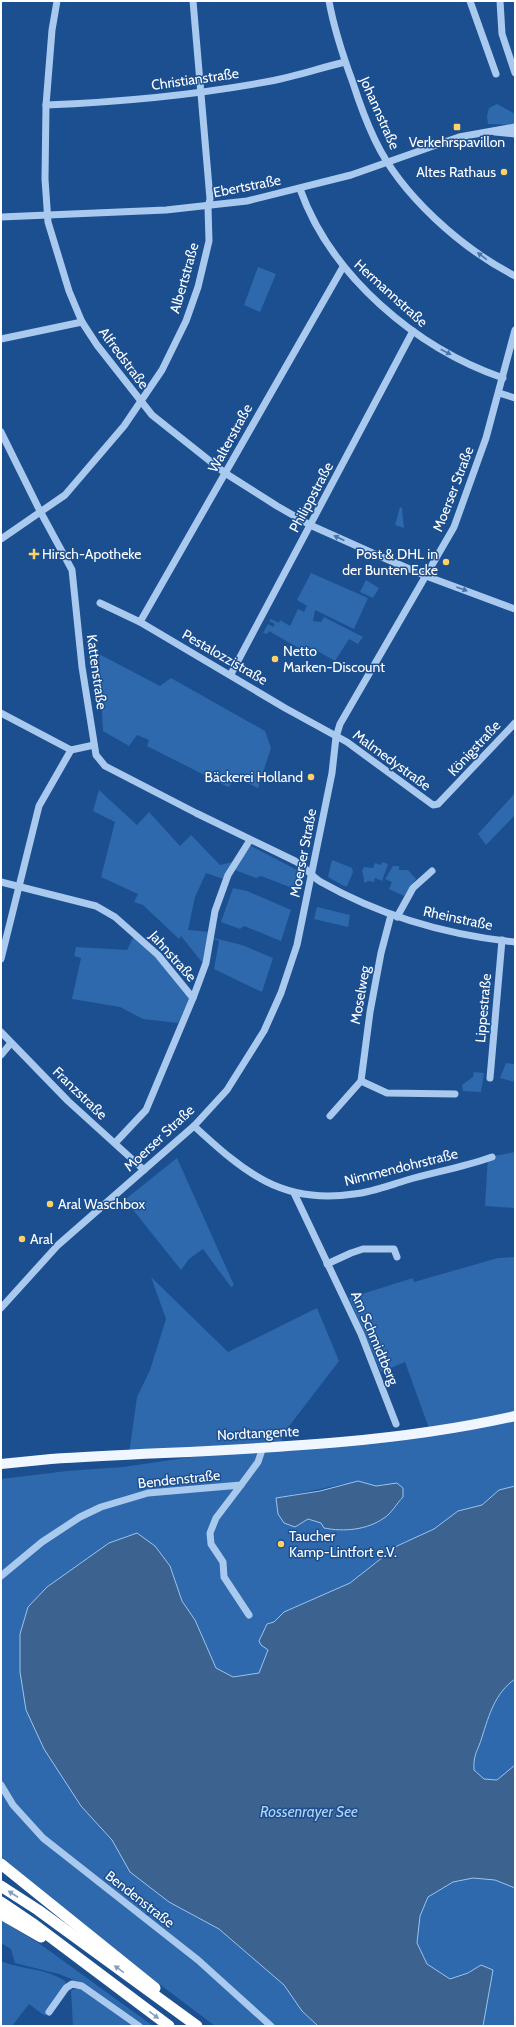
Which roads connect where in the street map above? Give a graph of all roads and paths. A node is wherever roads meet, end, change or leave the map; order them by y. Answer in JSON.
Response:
{"nodes":[{"id":1,"x":57,"y":1,"type":"edge"},
{"id":2,"x":193,"y":1,"type":"edge"},
{"id":3,"x":329,"y":1,"type":"edge"},
{"id":4,"x":470,"y":1,"type":"edge"},
{"id":5,"x":500,"y":1,"type":"edge"},
{"id":6,"x":513,"y":61,"type":"edge"},
{"id":7,"x":345,"y":62,"type":"junction"},
{"id":8,"x":515,"y":73,"type":"edge"},
{"id":9,"x":496,"y":74,"type":"dead end"},
{"id":10,"x":200,"y":92,"type":"junction"},
{"id":11,"x":46,"y":105,"type":"junction"},
{"id":12,"x":515,"y":127,"type":"edge"},
{"id":13,"x":488,"y":131,"type":"junction"},
{"id":14,"x":515,"y":134,"type":"edge"},
{"id":15,"x":388,"y":161,"type":"junction"},
{"id":16,"x":300,"y":188,"type":"junction"},
{"id":17,"x":208,"y":207,"type":"junction"},
{"id":18,"x":48,"y":215,"type":"junction"},
{"id":19,"x":1,"y":217,"type":"edge"},
{"id":20,"x":343,"y":267,"type":"junction"},
{"id":21,"x":515,"y":276,"type":"edge"},
{"id":22,"x":82,"y":322,"type":"junction"},
{"id":23,"x":515,"y":330,"type":"edge"},
{"id":24,"x":413,"y":331,"type":"junction"},
{"id":25,"x":1,"y":339,"type":"edge"},
{"id":26,"x":503,"y":378,"type":"junction"},
{"id":27,"x":499,"y":393,"type":"junction"},
{"id":28,"x":515,"y":398,"type":"edge"},
{"id":29,"x":140,"y":401,"type":"junction"},
{"id":30,"x":1,"y":432,"type":"edge"},
{"id":31,"x":3,"y":442,"type":"edge"},
{"id":32,"x":225,"y":473,"type":"junction"},
{"id":33,"x":40,"y":511,"type":"junction"},
{"id":34,"x":310,"y":525,"type":"junction"},
{"id":35,"x":1,"y":539,"type":"edge"},
{"id":36,"x":426,"y":576,"type":"junction"},
{"id":37,"x":100,"y":603,"type":"dead end"},
{"id":38,"x":515,"y":609,"type":"edge"},
{"id":39,"x":140,"y":622,"type":"junction"},
{"id":40,"x":231,"y":674,"type":"junction"},
{"id":41,"x":1,"y":713,"type":"edge"},
{"id":42,"x":515,"y":723,"type":"edge"},
{"id":43,"x":336,"y":737,"type":"junction"},
{"id":44,"x":94,"y":745,"type":"junction"},
{"id":45,"x":71,"y":750,"type":"junction"},
{"id":46,"x":433,"y":805,"type":"joint"},
{"id":47,"x":250,"y":840,"type":"junction"},
{"id":48,"x":432,"y":871,"type":"dead end"},
{"id":49,"x":312,"y":875,"type":"junction"},
{"id":50,"x":1,"y":882,"type":"edge"},
{"id":51,"x":18,"y":888,"type":"junction"},
{"id":52,"x":394,"y":916,"type":"junction"},
{"id":53,"x":502,"y":940,"type":"junction"},
{"id":54,"x":515,"y":942,"type":"edge"},
{"id":55,"x":1,"y":959,"type":"edge"},
{"id":56,"x":193,"y":998,"type":"junction"},
{"id":57,"x":1,"y":1032,"type":"edge"},
{"id":58,"x":12,"y":1043,"type":"junction"},
{"id":59,"x":1,"y":1054,"type":"edge"},
{"id":60,"x":490,"y":1078,"type":"dead end"},
{"id":61,"x":361,"y":1081,"type":"junction"},
{"id":62,"x":455,"y":1094,"type":"dead end"},
{"id":63,"x":330,"y":1116,"type":"dead end"},
{"id":64,"x":194,"y":1126,"type":"junction"},
{"id":65,"x":115,"y":1143,"type":"junction"},
{"id":66,"x":492,"y":1157,"type":"dead end"},
{"id":67,"x":144,"y":1170,"type":"junction"},
{"id":68,"x":294,"y":1193,"type":"junction"},
{"id":69,"x":397,"y":1257,"type":"dead end"},
{"id":70,"x":327,"y":1264,"type":"junction"},
{"id":71,"x":1,"y":1308,"type":"edge"},
{"id":72,"x":515,"y":1416,"type":"edge"},
{"id":73,"x":396,"y":1424,"type":"dead end"},
{"id":74,"x":263,"y":1447,"type":"junction"},
{"id":75,"x":1,"y":1464,"type":"edge"},
{"id":76,"x":241,"y":1485,"type":"junction"},
{"id":77,"x":1,"y":1576,"type":"edge"},
{"id":78,"x":249,"y":1615,"type":"dead end"},
{"id":79,"x":1,"y":1785,"type":"edge"},
{"id":80,"x":1,"y":1864,"type":"edge"},
{"id":81,"x":1,"y":1872,"type":"edge"},
{"id":82,"x":1,"y":1886,"type":"edge"},
{"id":83,"x":1,"y":1902,"type":"edge"},
{"id":84,"x":1,"y":1914,"type":"edge"},
{"id":85,"x":88,"y":1933,"type":"junction"},
{"id":86,"x":78,"y":1958,"type":"junction"},
{"id":87,"x":50,"y":2012,"type":"dead end"},
{"id":88,"x":185,"y":2016,"type":"junction"},
{"id":89,"x":139,"y":2026,"type":"edge"},
{"id":90,"x":169,"y":2026,"type":"edge"},
{"id":91,"x":197,"y":2026,"type":"edge"},
{"id":92,"x":271,"y":2026,"type":"edge"}],
"edges":[{"from":1,"to":11,"type":"street","name":"Alfredstraße"},
{"from":2,"to":10,"type":"street","name":"Albertstraße"},
{"from":3,"to":7,"type":"street","name":"Johannstraße"},
{"from":4,"to":9,"type":"street"},
{"from":5,"to":6,"type":"street"},
{"from":6,"to":8,"type":"street"},
{"from":7,"to":10,"type":"street","name":"Christianstraße"},
{"from":7,"to":15,"type":"street","name":"Johannstraße"},
{"from":10,"to":11,"type":"street","name":"Christianstraße"},
{"from":10,"to":17,"type":"street","name":"Albertstraße"},
{"from":11,"to":18,"type":"street","name":"Alfredstraße"},
{"from":12,"to":13,"type":"street","name":"Ebertstraße"},
{"from":13,"to":14,"type":"street","name":"Ebertstraße"},
{"from":13,"to":15,"type":"street","name":"Ebertstraße"},
{"from":15,"to":16,"type":"street","name":"Ebertstraße"},
{"from":21,"to":15,"type":"street","name":"Johannstraße","one_way":true},
{"from":16,"to":17,"type":"street","name":"Ebertstraße"},
{"from":16,"to":20,"type":"street","name":"Hermannstraße"},
{"from":17,"to":18,"type":"street","name":"Ebertstraße"},
{"from":17,"to":29,"type":"street","name":"Albertstraße"},
{"from":18,"to":19,"type":"street","name":"Ebertstraße"},
{"from":18,"to":22,"type":"street","name":"Alfredstraße"},
{"from":20,"to":24,"type":"street","name":"Hermannstraße"},
{"from":20,"to":32,"type":"street","name":"Walterstraße"},
{"from":22,"to":25,"type":"street"},
{"from":22,"to":29,"type":"street","name":"Alfredstraße"},
{"from":23,"to":26,"type":"street","name":"Moerser Straße"},
{"from":24,"to":26,"type":"street","name":"Hermannstraße","one_way":true},
{"from":24,"to":34,"type":"street","name":"Philippstraße"},
{"from":26,"to":27,"type":"street","name":"Moerser Straße"},
{"from":27,"to":28,"type":"street"},
{"from":27,"to":36,"type":"street","name":"Moerser Straße"},
{"from":29,"to":32,"type":"street","name":"Alfredstraße"},
{"from":29,"to":33,"type":"street","name":"Albertstraße"},
{"from":30,"to":31,"type":"street","name":"Kattenstraße"},
{"from":31,"to":33,"type":"street","name":"Kattenstraße"},
{"from":32,"to":34,"type":"street","name":"Alfredstraße"},
{"from":32,"to":39,"type":"street","name":"Walterstraße"},
{"from":33,"to":35,"type":"street","name":"Albertstraße"},
{"from":33,"to":44,"type":"street","name":"Kattenstraße"},
{"from":36,"to":34,"type":"street","name":"Alfredstraße","one_way":true},
{"from":34,"to":40,"type":"street","name":"Philippstraße"},
{"from":36,"to":38,"type":"street","name":"Alfredstraße","one_way":true},
{"from":36,"to":43,"type":"street","name":"Moerser Straße"},
{"from":37,"to":39,"type":"street","name":"Pestalozzistraße"},
{"from":39,"to":40,"type":"street","name":"Pestalozzistraße"},
{"from":40,"to":43,"type":"street","name":"Pestalozzistraße"},
{"from":41,"to":45,"type":"street"},
{"from":42,"to":46,"type":"street","name":"Königstraße"},
{"from":43,"to":46,"type":"street","name":"Malmedystraße"},
{"from":43,"to":49,"type":"street","name":"Moerser Straße"},
{"from":44,"to":45,"type":"street"},
{"from":44,"to":47,"type":"street","name":"Kattenstraße"},
{"from":45,"to":51,"type":"street"},
{"from":47,"to":49,"type":"street","name":"Kattenstraße"},
{"from":47,"to":56,"type":"street"},
{"from":48,"to":52,"type":"street","name":"Rheinstraße"},
{"from":49,"to":52,"type":"street","name":"Rheinstraße"},
{"from":49,"to":64,"type":"street","name":"Moerser Straße"},
{"from":50,"to":51,"type":"street","name":"Jahnstraße"},
{"from":51,"to":55,"type":"street"},
{"from":51,"to":56,"type":"street","name":"Jahnstraße"},
{"from":52,"to":53,"type":"street","name":"Rheinstraße"},
{"from":52,"to":61,"type":"street","name":"Moselweg"},
{"from":53,"to":54,"type":"street","name":"Rheinstraße"},
{"from":53,"to":60,"type":"street","name":"Lippestraße"},
{"from":56,"to":65,"type":"street","name":"Jahnstraße"},
{"from":57,"to":58,"type":"street","name":"Franzstraße"},
{"from":58,"to":59,"type":"street"},
{"from":58,"to":65,"type":"street","name":"Franzstraße"},
{"from":61,"to":62,"type":"street"},
{"from":61,"to":63,"type":"street"},
{"from":64,"to":67,"type":"street","name":"Moerser Straße"},
{"from":64,"to":68,"type":"street","name":"Nimmendohrstraße"},
{"from":65,"to":67,"type":"street","name":"Franzstraße"},
{"from":66,"to":68,"type":"street","name":"Nimmendohrstraße"},
{"from":67,"to":71,"type":"street","name":"Moerser Straße"},
{"from":68,"to":70,"type":"street","name":"Am Schmidtberg"},
{"from":69,"to":70,"type":"street"},
{"from":70,"to":73,"type":"street","name":"Am Schmidtberg"},
{"from":72,"to":74,"type":"main road","name":"Nordtangente"},
{"from":74,"to":75,"type":"main road","name":"Nordtangente"},
{"from":74,"to":76,"type":"street","name":"Bendenstraße"},
{"from":76,"to":77,"type":"street","name":"Bendenstraße"},
{"from":76,"to":78,"type":"street"},
{"from":79,"to":92,"type":"street","name":"Bendenstraße"},
{"from":80,"to":85,"type":"highway"},
{"from":81,"to":85,"type":"highway"},
{"from":88,"to":82,"type":"highway","one_way":true},
{"from":83,"to":86,"type":"highway"},
{"from":84,"to":86,"type":"highway"},
{"from":85,"to":88,"type":"highway"},
{"from":86,"to":90,"type":"highway","one_way":true},
{"from":87,"to":89,"type":"street"},
{"from":88,"to":91,"type":"highway"}]}
